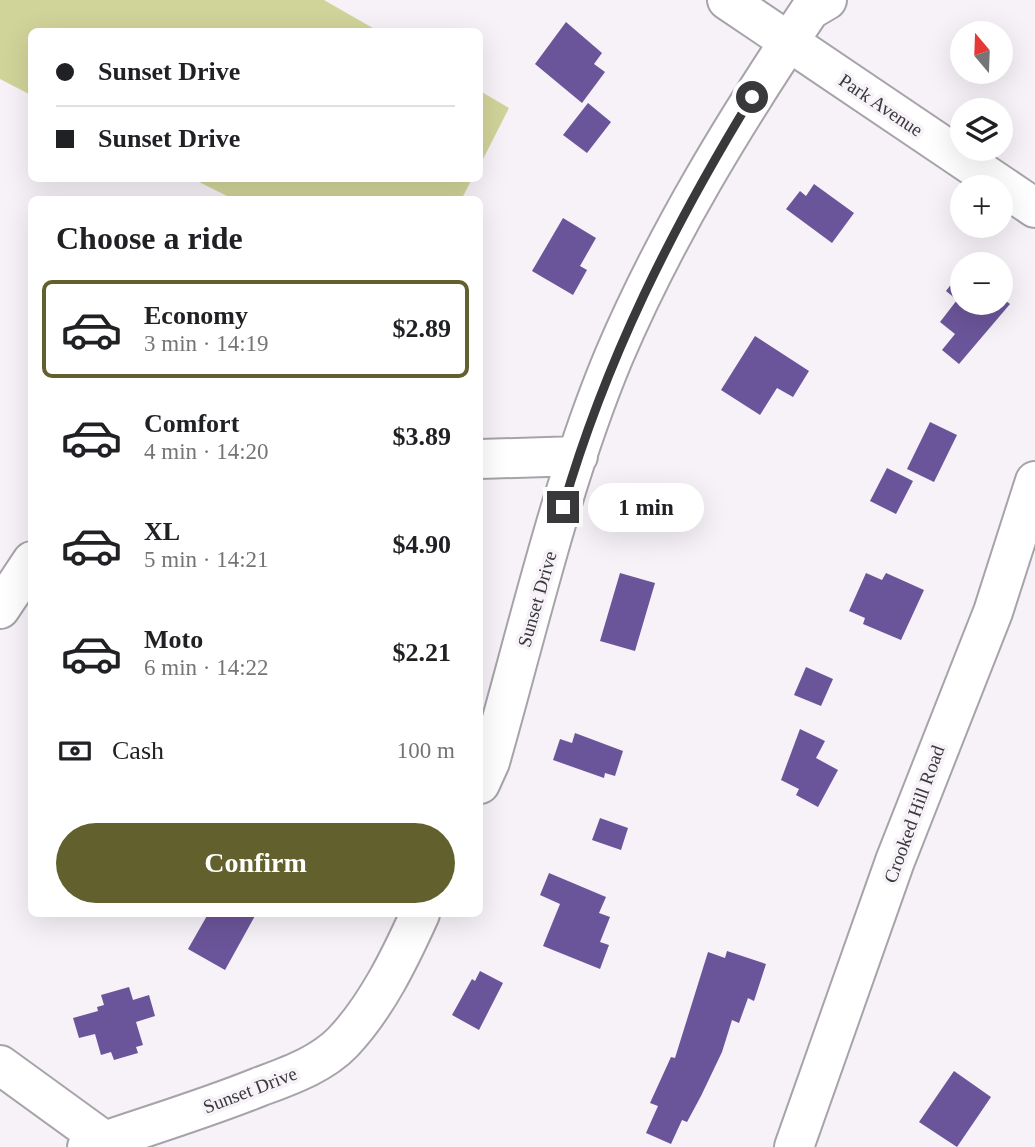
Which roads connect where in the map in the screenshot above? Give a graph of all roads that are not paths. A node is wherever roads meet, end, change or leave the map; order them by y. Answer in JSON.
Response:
{"nodes":[{"id":1,"x":727,"y":0,"type":"edge"},
{"id":2,"x":827,"y":0,"type":"edge"},
{"id":3,"x":788,"y":41,"type":"junction"},
{"id":4,"x":1035,"y":208,"type":"edge"},
{"id":5,"x":578,"y":456,"type":"junction"},
{"id":6,"x":483,"y":460,"type":"edge"},
{"id":7,"x":1035,"y":481,"type":"edge"},
{"id":8,"x":28,"y":567,"type":"edge"},
{"id":9,"x":0,"y":609,"type":"edge"},
{"id":10,"x":483,"y":777,"type":"edge"},
{"id":11,"x":419,"y":917,"type":"edge"},
{"id":12,"x":0,"y":1065,"type":"edge"},
{"id":13,"x":101,"y":1145,"type":"edge"},
{"id":14,"x":794,"y":1147,"type":"edge"}],
"edges":[{"from":1,"to":3,"type":"street","name":"Park Avenue"},
{"from":2,"to":3,"type":"street","name":"Sunset Drive"},
{"from":3,"to":4,"type":"street","name":"Park Avenue"},
{"from":3,"to":5,"type":"street","name":"Sunset Drive"},
{"from":5,"to":6,"type":"street"},
{"from":5,"to":10,"type":"street","name":"Sunset Drive"},
{"from":7,"to":14,"type":"street","name":"Crooked Hill Road"},
{"from":8,"to":9,"type":"street"},
{"from":11,"to":13,"type":"street","name":"Sunset Drive"},
{"from":12,"to":13,"type":"street"}]}
